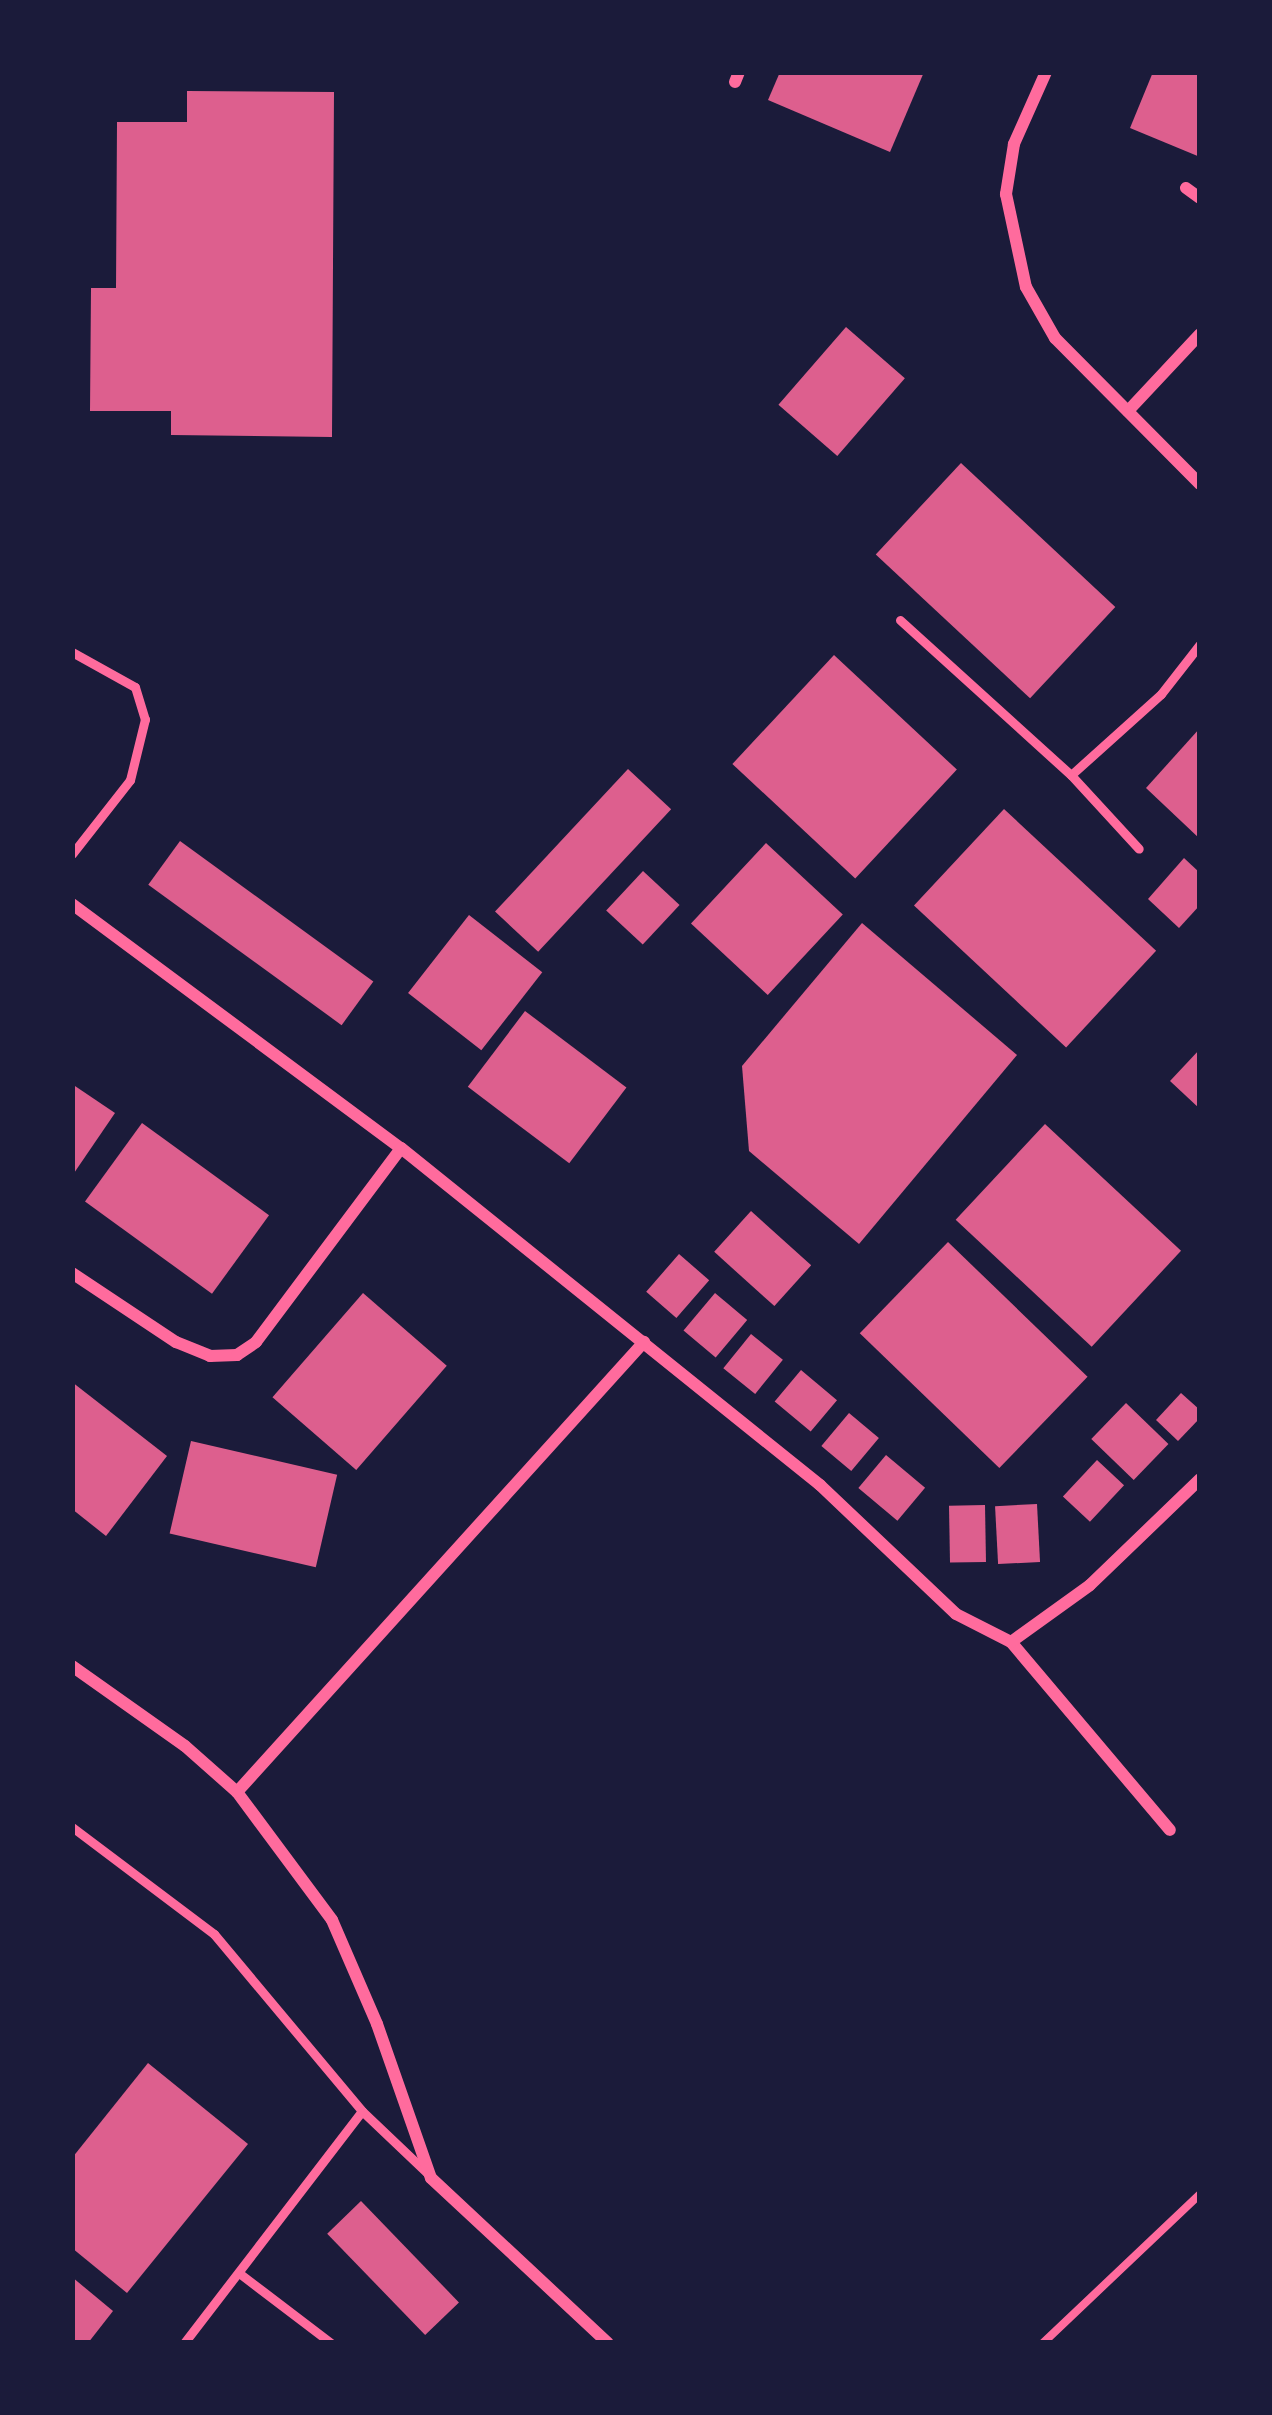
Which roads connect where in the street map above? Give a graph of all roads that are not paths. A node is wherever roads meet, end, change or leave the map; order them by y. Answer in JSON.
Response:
{"nodes":[{"id":1,"x":1046,"y":72,"type":"edge"},
{"id":2,"x":1186,"y":188,"type":"dead end"},
{"id":3,"x":1200,"y":198,"type":"edge"},
{"id":4,"x":1200,"y":334,"type":"edge"},
{"id":5,"x":1128,"y":411,"type":"junction"},
{"id":6,"x":1200,"y":484,"type":"edge"},
{"id":7,"x":900,"y":620,"type":"dead end"},
{"id":8,"x":1200,"y":644,"type":"edge"},
{"id":9,"x":72,"y":652,"type":"edge"},
{"id":10,"x":1071,"y":775,"type":"junction"},
{"id":11,"x":1139,"y":849,"type":"dead end"},
{"id":12,"x":72,"y":854,"type":"edge"},
{"id":13,"x":72,"y":904,"type":"edge"},
{"id":14,"x":401,"y":1148,"type":"junction"},
{"id":15,"x":72,"y":1274,"type":"edge"},
{"id":16,"x":644,"y":1342,"type":"junction"},
{"id":17,"x":1200,"y":1479,"type":"edge"},
{"id":18,"x":1011,"y":1642,"type":"junction"},
{"id":19,"x":72,"y":1666,"type":"edge"},
{"id":20,"x":237,"y":1792,"type":"junction"},
{"id":21,"x":72,"y":1826,"type":"edge"},
{"id":22,"x":1170,"y":1830,"type":"dead end"},
{"id":23,"x":362,"y":2111,"type":"junction"},
{"id":24,"x":431,"y":2178,"type":"junction"},
{"id":25,"x":239,"y":2273,"type":"junction"},
{"id":26,"x":184,"y":2343,"type":"edge"},
{"id":27,"x":331,"y":2343,"type":"edge"},
{"id":28,"x":608,"y":2343,"type":"edge"}],
"edges":[{"from":1,"to":5,"type":"street"},
{"from":2,"to":3,"type":"street"},
{"from":4,"to":5,"type":"street"},
{"from":5,"to":6,"type":"street"},
{"from":7,"to":10,"type":"lane"},
{"from":8,"to":10,"type":"lane"},
{"from":9,"to":12,"type":"lane"},
{"from":10,"to":11,"type":"lane"},
{"from":13,"to":14,"type":"street"},
{"from":14,"to":15,"type":"street"},
{"from":14,"to":16,"type":"street"},
{"from":16,"to":18,"type":"street"},
{"from":16,"to":20,"type":"street"},
{"from":17,"to":18,"type":"street"},
{"from":18,"to":22,"type":"street"},
{"from":19,"to":20,"type":"street"},
{"from":20,"to":24,"type":"street"},
{"from":21,"to":23,"type":"lane"},
{"from":23,"to":24,"type":"lane"},
{"from":23,"to":25,"type":"lane"},
{"from":24,"to":28,"type":"street"},
{"from":25,"to":26,"type":"lane"},
{"from":25,"to":27,"type":"lane"}]}
